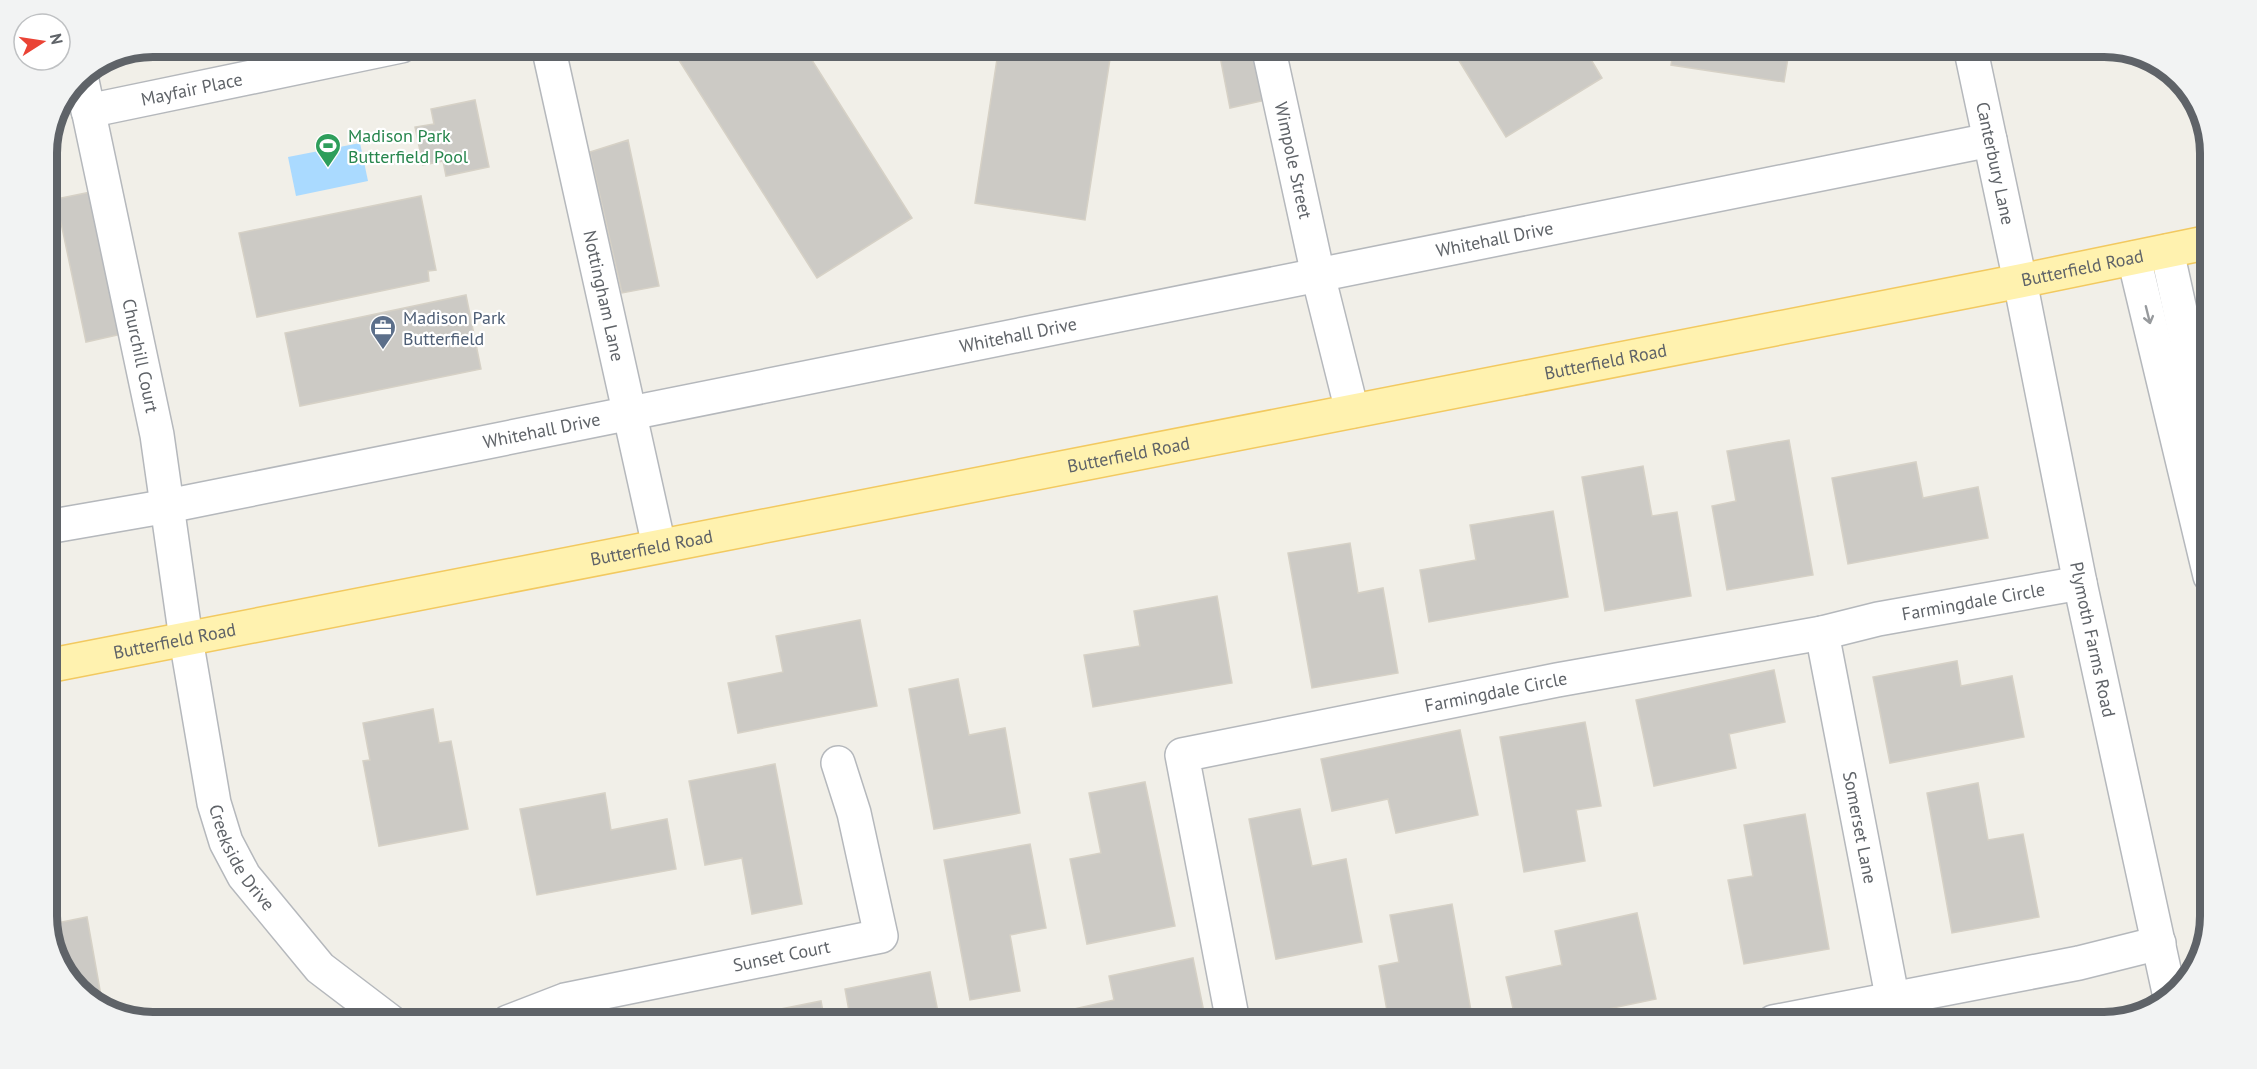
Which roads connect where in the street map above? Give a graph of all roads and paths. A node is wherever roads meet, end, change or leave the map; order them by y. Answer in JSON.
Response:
{"nodes":[{"id":1,"x":348,"y":57,"type":"edge"},
{"id":2,"x":550,"y":57,"type":"edge"},
{"id":3,"x":1270,"y":57,"type":"edge"},
{"id":4,"x":1972,"y":57,"type":"edge"},
{"id":5,"x":83,"y":88,"type":"edge"},
{"id":6,"x":88,"y":111,"type":"junction"},
{"id":7,"x":1990,"y":140,"type":"junction"},
{"id":8,"x":2200,"y":244,"type":"edge"},
{"id":9,"x":2168,"y":251,"type":"junction"},
{"id":10,"x":2134,"y":258,"type":"junction"},
{"id":11,"x":1318,"y":275,"type":"junction"},
{"id":12,"x":2020,"y":281,"type":"junction"},
{"id":13,"x":2200,"y":400,"type":"edge"},
{"id":14,"x":1352,"y":411,"type":"junction"},
{"id":15,"x":629,"y":413,"type":"junction"},
{"id":16,"x":168,"y":506,"type":"junction"},
{"id":17,"x":57,"y":525,"type":"edge"},
{"id":18,"x":2200,"y":534,"type":"edge"},
{"id":19,"x":659,"y":546,"type":"junction"},
{"id":20,"x":2080,"y":583,"type":"junction"},
{"id":21,"x":1822,"y":633,"type":"junction"},
{"id":22,"x":186,"y":639,"type":"junction"},
{"id":23,"x":57,"y":664,"type":"edge"},
{"id":24,"x":838,"y":763,"type":"dead end"},
{"id":25,"x":2159,"y":943,"type":"junction"},
{"id":26,"x":2168,"y":987,"type":"edge"},
{"id":27,"x":1895,"y":1011,"type":"edge"},
{"id":28,"x":377,"y":1012,"type":"edge"},
{"id":29,"x":535,"y":1012,"type":"edge"},
{"id":30,"x":1231,"y":1012,"type":"edge"}],
"edges":[{"from":1,"to":6,"type":"street","name":"Mayfair Place"},
{"from":2,"to":15,"type":"street","name":"Nottingham Lane"},
{"from":3,"to":11,"type":"street","name":"Wimpole Street"},
{"from":4,"to":7,"type":"street","name":"Canterbury Lane"},
{"from":5,"to":6,"type":"street","name":"Churchill Court"},
{"from":6,"to":16,"type":"street","name":"Churchill Court"},
{"from":7,"to":11,"type":"street","name":"Whitehall Drive"},
{"from":7,"to":12,"type":"street","name":"Canterbury Lane"},
{"from":8,"to":9,"type":"main road","name":"Butterfield Road"},
{"from":9,"to":10,"type":"main road","name":"Butterfield Road"},
{"from":9,"to":13,"type":"street"},
{"from":10,"to":12,"type":"main road","name":"Butterfield Road"},
{"from":10,"to":18,"type":"street","one_way":true},
{"from":11,"to":14,"type":"street","name":"Wimpole Street"},
{"from":11,"to":15,"type":"street","name":"Whitehall Drive"},
{"from":12,"to":14,"type":"main road","name":"Butterfield Road"},
{"from":12,"to":20,"type":"street","name":"Plymoth Farms Road"},
{"from":14,"to":19,"type":"main road","name":"Butterfield Road"},
{"from":15,"to":16,"type":"street","name":"Whitehall Drive"},
{"from":15,"to":19,"type":"street","name":"Nottingham Lane"},
{"from":16,"to":17,"type":"street","name":"Whitehall Drive"},
{"from":16,"to":22,"type":"street","name":"Churchill Court"},
{"from":19,"to":22,"type":"main road","name":"Butterfield Road"},
{"from":20,"to":21,"type":"street","name":"Farmingdale Circle"},
{"from":20,"to":25,"type":"street","name":"Plymoth Farms Road"},
{"from":21,"to":27,"type":"street","name":"Somerset Lane"},
{"from":21,"to":30,"type":"street","name":"Farmingdale Circle"},
{"from":22,"to":23,"type":"main road","name":"Butterfield Road"},
{"from":22,"to":28,"type":"street","name":"Creekside Drive"},
{"from":24,"to":29,"type":"street","name":"Sunset Court"},
{"from":25,"to":26,"type":"street","name":"Plymoth Farms Road"},
{"from":25,"to":27,"type":"street"}]}
